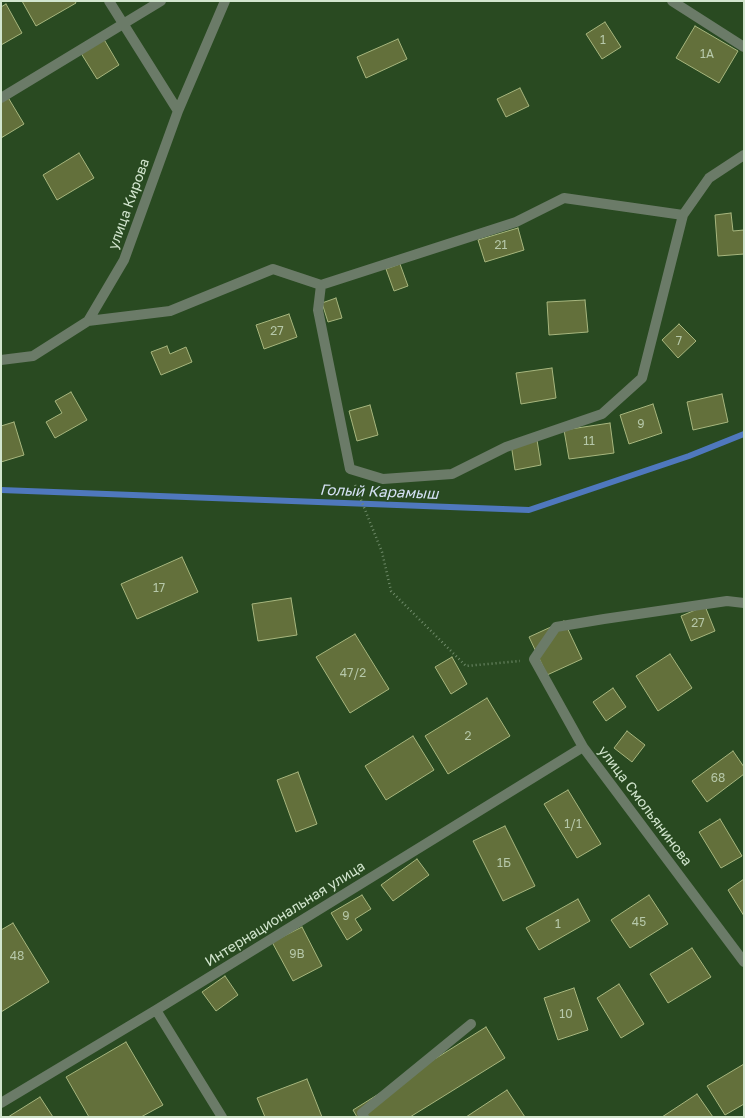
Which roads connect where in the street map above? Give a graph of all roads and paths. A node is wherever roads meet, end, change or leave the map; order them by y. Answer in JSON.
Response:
{"nodes":[{"id":1,"x":109,"y":1,"type":"edge"},
{"id":2,"x":161,"y":1,"type":"edge"},
{"id":3,"x":225,"y":1,"type":"edge"},
{"id":4,"x":672,"y":1,"type":"edge"},
{"id":5,"x":123,"y":24,"type":"junction"},
{"id":6,"x":744,"y":47,"type":"edge"},
{"id":7,"x":1,"y":98,"type":"edge"},
{"id":8,"x":178,"y":111,"type":"junction"},
{"id":9,"x":744,"y":155,"type":"edge"},
{"id":10,"x":683,"y":215,"type":"junction"},
{"id":11,"x":321,"y":285,"type":"junction"},
{"id":12,"x":88,"y":321,"type":"junction"},
{"id":13,"x":1,"y":360,"type":"edge"},
{"id":14,"x":353,"y":482,"type":"dead end"},
{"id":15,"x":744,"y":603,"type":"edge"},
{"id":16,"x":534,"y":659,"type":"junction"},
{"id":17,"x":583,"y":747,"type":"junction"},
{"id":18,"x":744,"y":962,"type":"edge"},
{"id":19,"x":156,"y":1010,"type":"junction"},
{"id":20,"x":471,"y":1024,"type":"dead end"},
{"id":21,"x":1,"y":1103,"type":"edge"},
{"id":22,"x":222,"y":1117,"type":"edge"},
{"id":23,"x":364,"y":1117,"type":"edge"}],
"edges":[{"from":1,"to":5,"type":"street"},
{"from":2,"to":5,"type":"street"},
{"from":3,"to":8,"type":"street","name":"улица Кирова"},
{"from":4,"to":6,"type":"street"},
{"from":5,"to":7,"type":"street"},
{"from":5,"to":8,"type":"street"},
{"from":8,"to":12,"type":"street","name":"улица Кирова"},
{"from":9,"to":10,"type":"street"},
{"from":10,"to":11,"type":"street"},
{"from":10,"to":11,"type":"street"},
{"from":11,"to":12,"type":"street"},
{"from":12,"to":13,"type":"street","name":"улица Кирова"},
{"from":14,"to":16,"type":"path"},
{"from":15,"to":16,"type":"street"},
{"from":16,"to":17,"type":"street","name":"улица Смольянинова"},
{"from":17,"to":18,"type":"street","name":"улица Смольянинова"},
{"from":17,"to":19,"type":"street","name":"Интернациональная улица"},
{"from":19,"to":21,"type":"street","name":"Интернациональная улица"},
{"from":19,"to":22,"type":"street"},
{"from":20,"to":23,"type":"street"}]}
